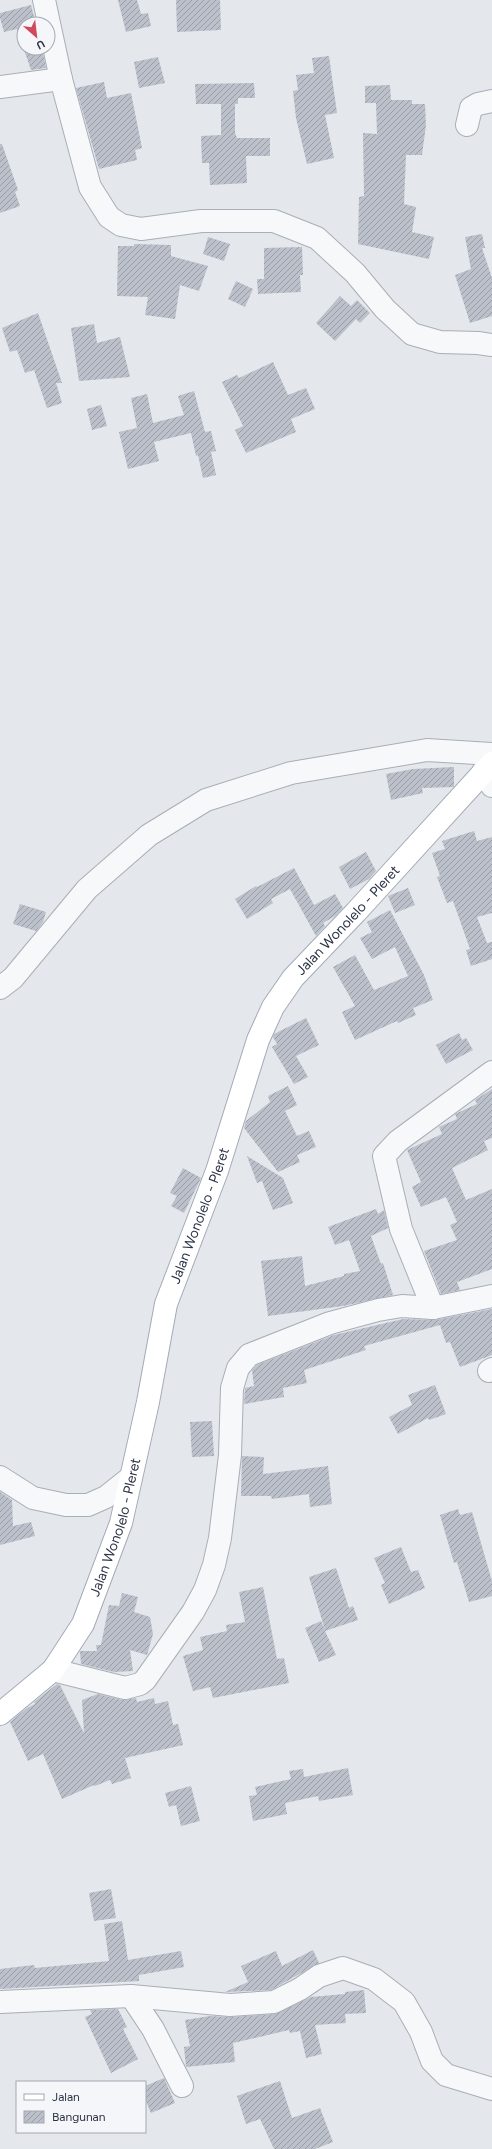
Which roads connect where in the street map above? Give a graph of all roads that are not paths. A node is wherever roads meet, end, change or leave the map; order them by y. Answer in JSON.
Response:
{"nodes":[{"id":1,"x":44,"y":0,"type":"edge"},
{"id":2,"x":61,"y":79,"type":"junction"},
{"id":3,"x":0,"y":87,"type":"edge"},
{"id":4,"x":492,"y":101,"type":"edge"},
{"id":5,"x":467,"y":126,"type":"dead end"},
{"id":6,"x":492,"y":345,"type":"edge"},
{"id":7,"x":490,"y":769,"type":"edge"},
{"id":8,"x":0,"y":988,"type":"edge"},
{"id":9,"x":492,"y":1072,"type":"edge"},
{"id":10,"x":492,"y":1296,"type":"edge"},
{"id":11,"x":433,"y":1308,"type":"junction"},
{"id":12,"x":0,"y":1477,"type":"edge"},
{"id":13,"x":131,"y":1478,"type":"junction"},
{"id":14,"x":53,"y":1670,"type":"junction"},
{"id":15,"x":0,"y":1714,"type":"edge"},
{"id":16,"x":131,"y":1996,"type":"junction"},
{"id":17,"x":0,"y":2002,"type":"edge"},
{"id":18,"x":182,"y":2086,"type":"dead end"},
{"id":19,"x":492,"y":2089,"type":"edge"}],
"edges":[{"from":1,"to":2,"type":"street"},
{"from":2,"to":3,"type":"street"},
{"from":2,"to":6,"type":"street"},
{"from":4,"to":5,"type":"street"},
{"from":7,"to":8,"type":"street"},
{"from":7,"to":13,"type":"main road","name":"Jalan Wonolelo - Pleret"},
{"from":9,"to":11,"type":"street"},
{"from":10,"to":11,"type":"street"},
{"from":11,"to":14,"type":"street"},
{"from":12,"to":13,"type":"street"},
{"from":13,"to":14,"type":"main road","name":"Jalan Wonolelo - Pleret"},
{"from":14,"to":15,"type":"main road","name":"Jalan Wonolelo - Pleret"},
{"from":16,"to":17,"type":"street"},
{"from":16,"to":18,"type":"street"},
{"from":16,"to":19,"type":"street"}]}
